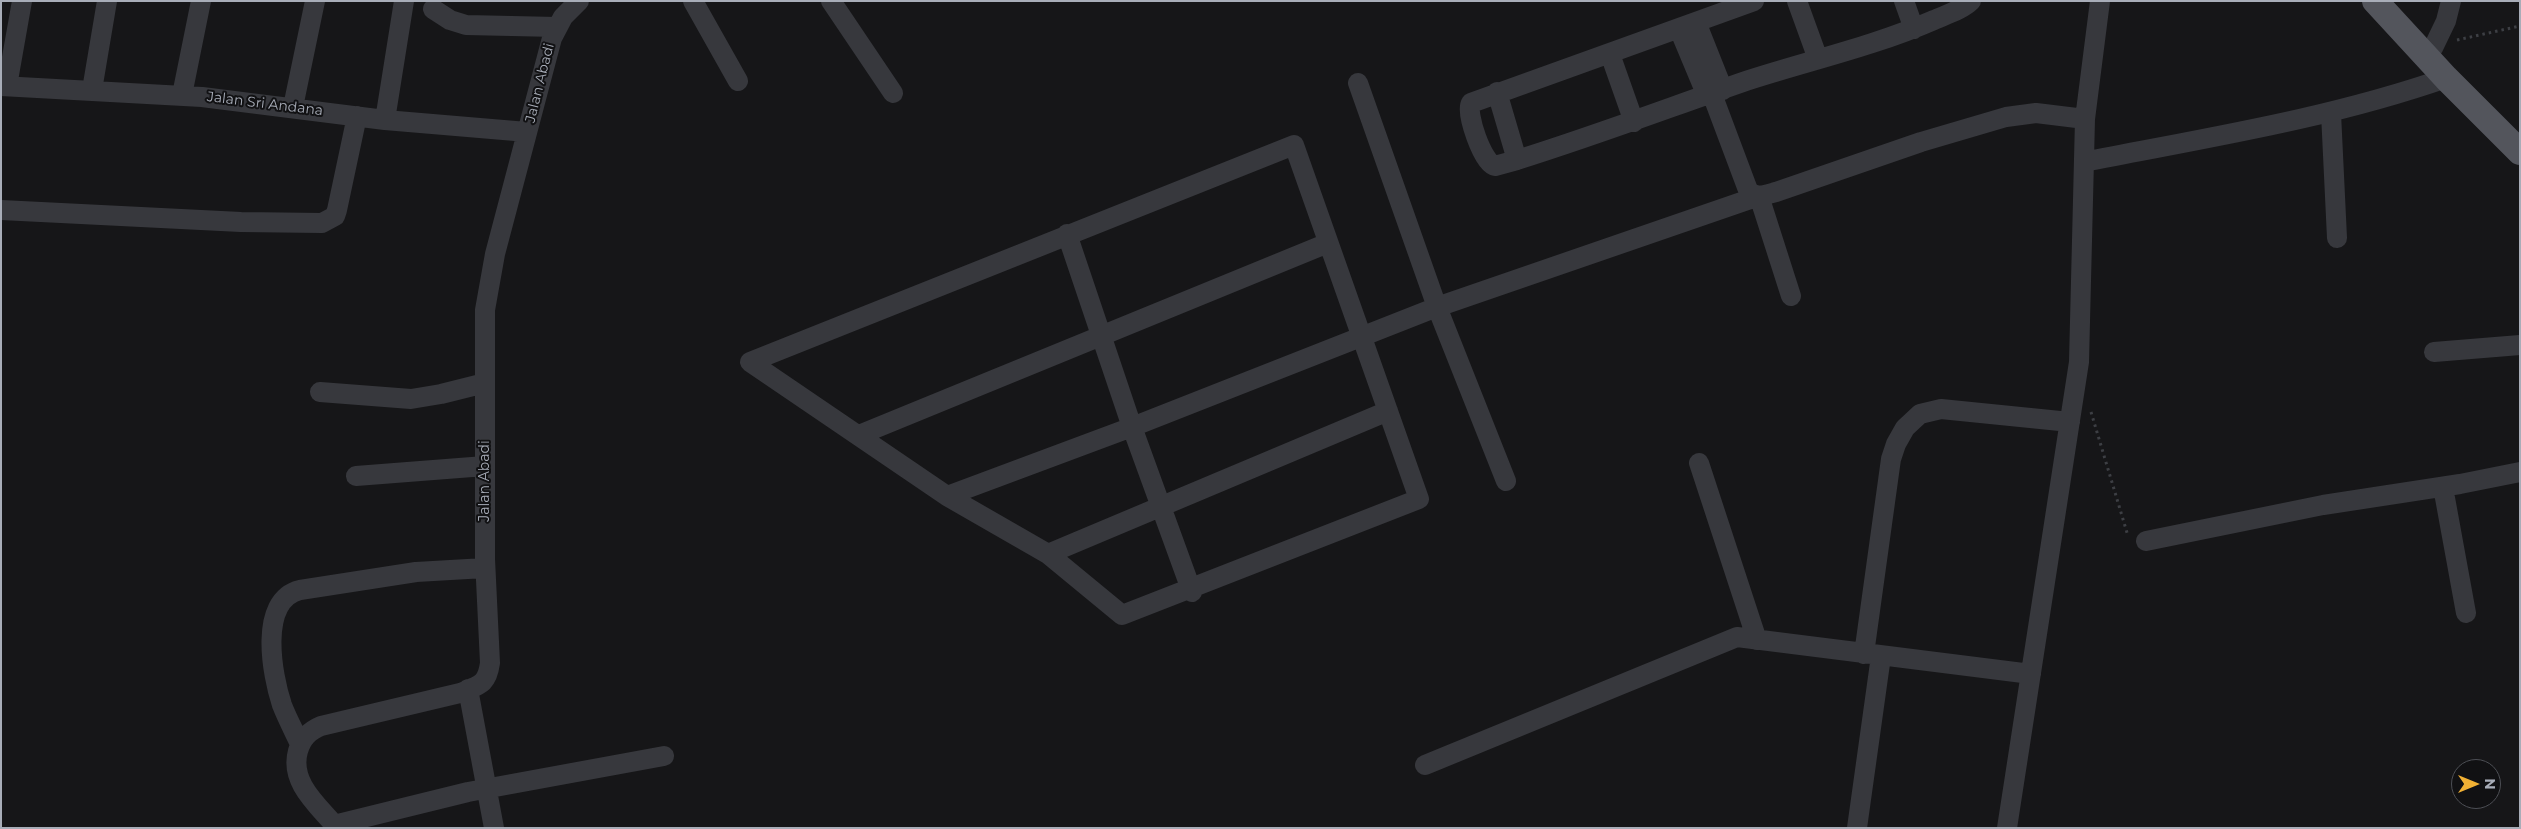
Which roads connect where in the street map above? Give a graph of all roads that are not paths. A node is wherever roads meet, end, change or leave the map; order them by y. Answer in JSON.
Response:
{"nodes":[{"id":1,"x":22,"y":1,"type":"edge"},
{"id":2,"x":107,"y":1,"type":"edge"},
{"id":3,"x":201,"y":1,"type":"edge"},
{"id":4,"x":315,"y":1,"type":"edge"},
{"id":5,"x":404,"y":1,"type":"edge"},
{"id":6,"x":579,"y":1,"type":"edge"},
{"id":7,"x":694,"y":1,"type":"edge"},
{"id":8,"x":832,"y":1,"type":"edge"},
{"id":9,"x":1754,"y":1,"type":"edge"},
{"id":10,"x":1797,"y":1,"type":"edge"},
{"id":11,"x":1904,"y":1,"type":"edge"},
{"id":12,"x":1970,"y":1,"type":"edge"},
{"id":13,"x":2100,"y":1,"type":"edge"},
{"id":14,"x":2375,"y":1,"type":"edge"},
{"id":15,"x":2451,"y":1,"type":"edge"},
{"id":16,"x":433,"y":9,"type":"dead end"},
{"id":17,"x":1688,"y":26,"type":"junction"},
{"id":18,"x":557,"y":27,"type":"junction"},
{"id":19,"x":1914,"y":29,"type":"junction"},
{"id":20,"x":2433,"y":48,"type":"road end"},
{"id":21,"x":1610,"y":54,"type":"junction"},
{"id":22,"x":1818,"y":59,"type":"junction"},
{"id":23,"x":2446,"y":78,"type":"junction"},
{"id":24,"x":738,"y":81,"type":"dead end"},
{"id":25,"x":1358,"y":83,"type":"dead end"},
{"id":26,"x":4,"y":86,"type":"edge"},
{"id":27,"x":92,"y":90,"type":"junction"},
{"id":28,"x":1498,"y":92,"type":"junction"},
{"id":29,"x":894,"y":93,"type":"dead end"},
{"id":30,"x":1714,"y":93,"type":"junction"},
{"id":31,"x":182,"y":96,"type":"junction"},
{"id":32,"x":293,"y":107,"type":"junction"},
{"id":33,"x":2331,"y":113,"type":"junction"},
{"id":34,"x":357,"y":116,"type":"junction"},
{"id":35,"x":2086,"y":119,"type":"junction"},
{"id":36,"x":385,"y":120,"type":"junction"},
{"id":37,"x":1634,"y":122,"type":"junction"},
{"id":38,"x":527,"y":132,"type":"junction"},
{"id":39,"x":2520,"y":152,"type":"edge"},
{"id":40,"x":1518,"y":160,"type":"junction"},
{"id":41,"x":2084,"y":162,"type":"junction"},
{"id":42,"x":1759,"y":196,"type":"junction"},
{"id":43,"x":1,"y":210,"type":"edge"},
{"id":44,"x":1067,"y":234,"type":"junction"},
{"id":45,"x":2337,"y":238,"type":"dead end"},
{"id":46,"x":1328,"y":243,"type":"junction"},
{"id":47,"x":1791,"y":296,"type":"dead end"},
{"id":48,"x":1437,"y":306,"type":"junction"},
{"id":49,"x":1101,"y":336,"type":"junction"},
{"id":50,"x":1362,"y":336,"type":"junction"},
{"id":51,"x":2520,"y":346,"type":"edge"},
{"id":52,"x":2434,"y":352,"type":"dead end"},
{"id":53,"x":485,"y":383,"type":"junction"},
{"id":54,"x":320,"y":392,"type":"dead end"},
{"id":55,"x":1388,"y":411,"type":"junction"},
{"id":56,"x":2070,"y":422,"type":"junction"},
{"id":57,"x":1132,"y":428,"type":"junction"},
{"id":58,"x":859,"y":435,"type":"junction"},
{"id":59,"x":1699,"y":463,"type":"dead end"},
{"id":60,"x":485,"y":466,"type":"junction"},
{"id":61,"x":2520,"y":472,"type":"edge"},
{"id":62,"x":356,"y":476,"type":"dead end"},
{"id":63,"x":1506,"y":481,"type":"dead end"},
{"id":64,"x":2443,"y":487,"type":"junction"},
{"id":65,"x":947,"y":496,"type":"junction"},
{"id":66,"x":1161,"y":506,"type":"junction"},
{"id":67,"x":2146,"y":541,"type":"road end"},
{"id":68,"x":1048,"y":554,"type":"junction"},
{"id":69,"x":485,"y":568,"type":"junction"},
{"id":70,"x":1191,"y":590,"type":"junction"},
{"id":71,"x":2466,"y":613,"type":"dead end"},
{"id":72,"x":1757,"y":640,"type":"junction"},
{"id":73,"x":1873,"y":655,"type":"junction"},
{"id":74,"x":2031,"y":674,"type":"junction"},
{"id":75,"x":468,"y":689,"type":"junction"},
{"id":76,"x":300,"y":744,"type":"junction"},
{"id":77,"x":664,"y":756,"type":"dead end"},
{"id":78,"x":1425,"y":765,"type":"dead end"},
{"id":79,"x":488,"y":788,"type":"junction"},
{"id":80,"x":336,"y":826,"type":"edge"},
{"id":81,"x":494,"y":828,"type":"edge"},
{"id":82,"x":1857,"y":828,"type":"edge"},
{"id":83,"x":2007,"y":828,"type":"edge"}],
"edges":[{"from":1,"to":26,"type":"street"},
{"from":2,"to":27,"type":"street"},
{"from":3,"to":31,"type":"street"},
{"from":4,"to":32,"type":"street"},
{"from":5,"to":36,"type":"street"},
{"from":6,"to":18,"type":"street","name":"Jalan Abadi"},
{"from":7,"to":24,"type":"street"},
{"from":8,"to":29,"type":"street"},
{"from":9,"to":17,"type":"street"},
{"from":10,"to":22,"type":"street"},
{"from":11,"to":19,"type":"street"},
{"from":12,"to":19,"type":"street"},
{"from":13,"to":35,"type":"street"},
{"from":14,"to":23,"type":"main road"},
{"from":15,"to":20,"type":"street"},
{"from":16,"to":18,"type":"street"},
{"from":17,"to":21,"type":"street"},
{"from":17,"to":30,"type":"street"},
{"from":18,"to":38,"type":"street","name":"Jalan Abadi"},
{"from":19,"to":22,"type":"street"},
{"from":21,"to":28,"type":"street"},
{"from":21,"to":37,"type":"street"},
{"from":22,"to":30,"type":"street"},
{"from":23,"to":33,"type":"street"},
{"from":23,"to":39,"type":"main road"},
{"from":25,"to":48,"type":"street"},
{"from":26,"to":27,"type":"street","name":"Jalan Sri Andana"},
{"from":27,"to":31,"type":"street","name":"Jalan Sri Andana"},
{"from":28,"to":40,"type":"street"},
{"from":28,"to":40,"type":"street"},
{"from":30,"to":37,"type":"street"},
{"from":30,"to":42,"type":"street"},
{"from":31,"to":32,"type":"street","name":"Jalan Sri Andana"},
{"from":32,"to":34,"type":"street","name":"Jalan Sri Andana"},
{"from":33,"to":41,"type":"street"},
{"from":33,"to":45,"type":"street"},
{"from":34,"to":36,"type":"street","name":"Jalan Sri Andana"},
{"from":34,"to":43,"type":"street"},
{"from":35,"to":41,"type":"street"},
{"from":35,"to":42,"type":"street"},
{"from":36,"to":38,"type":"street","name":"Jalan Sri Andana"},
{"from":37,"to":40,"type":"street"},
{"from":38,"to":53,"type":"street","name":"Jalan Abadi"},
{"from":41,"to":56,"type":"street"},
{"from":42,"to":47,"type":"street"},
{"from":42,"to":48,"type":"street"},
{"from":44,"to":46,"type":"street"},
{"from":44,"to":49,"type":"street"},
{"from":44,"to":58,"type":"street"},
{"from":46,"to":49,"type":"street"},
{"from":46,"to":50,"type":"street"},
{"from":48,"to":50,"type":"street"},
{"from":48,"to":63,"type":"street"},
{"from":49,"to":57,"type":"street"},
{"from":49,"to":58,"type":"street"},
{"from":50,"to":55,"type":"street"},
{"from":50,"to":57,"type":"street"},
{"from":51,"to":52,"type":"street"},
{"from":53,"to":54,"type":"street"},
{"from":53,"to":60,"type":"street","name":"Jalan Abadi"},
{"from":55,"to":66,"type":"street"},
{"from":55,"to":70,"type":"street"},
{"from":56,"to":73,"type":"street"},
{"from":56,"to":74,"type":"street"},
{"from":57,"to":65,"type":"street"},
{"from":57,"to":66,"type":"street"},
{"from":58,"to":65,"type":"street"},
{"from":59,"to":72,"type":"street"},
{"from":60,"to":62,"type":"street"},
{"from":60,"to":69,"type":"street","name":"Jalan Abadi"},
{"from":61,"to":64,"type":"street"},
{"from":64,"to":67,"type":"street"},
{"from":64,"to":71,"type":"street"},
{"from":65,"to":68,"type":"street"},
{"from":66,"to":68,"type":"street"},
{"from":66,"to":70,"type":"street"},
{"from":68,"to":70,"type":"street"},
{"from":69,"to":75,"type":"street","name":"Jalan Abadi"},
{"from":69,"to":76,"type":"street"},
{"from":72,"to":73,"type":"street"},
{"from":72,"to":78,"type":"street"},
{"from":73,"to":74,"type":"street"},
{"from":73,"to":82,"type":"street"},
{"from":74,"to":83,"type":"street"},
{"from":75,"to":76,"type":"street","name":"Jalan Abadi"},
{"from":75,"to":79,"type":"street"},
{"from":76,"to":80,"type":"street"},
{"from":77,"to":79,"type":"street"},
{"from":79,"to":80,"type":"street"},
{"from":79,"to":81,"type":"street"}]}
